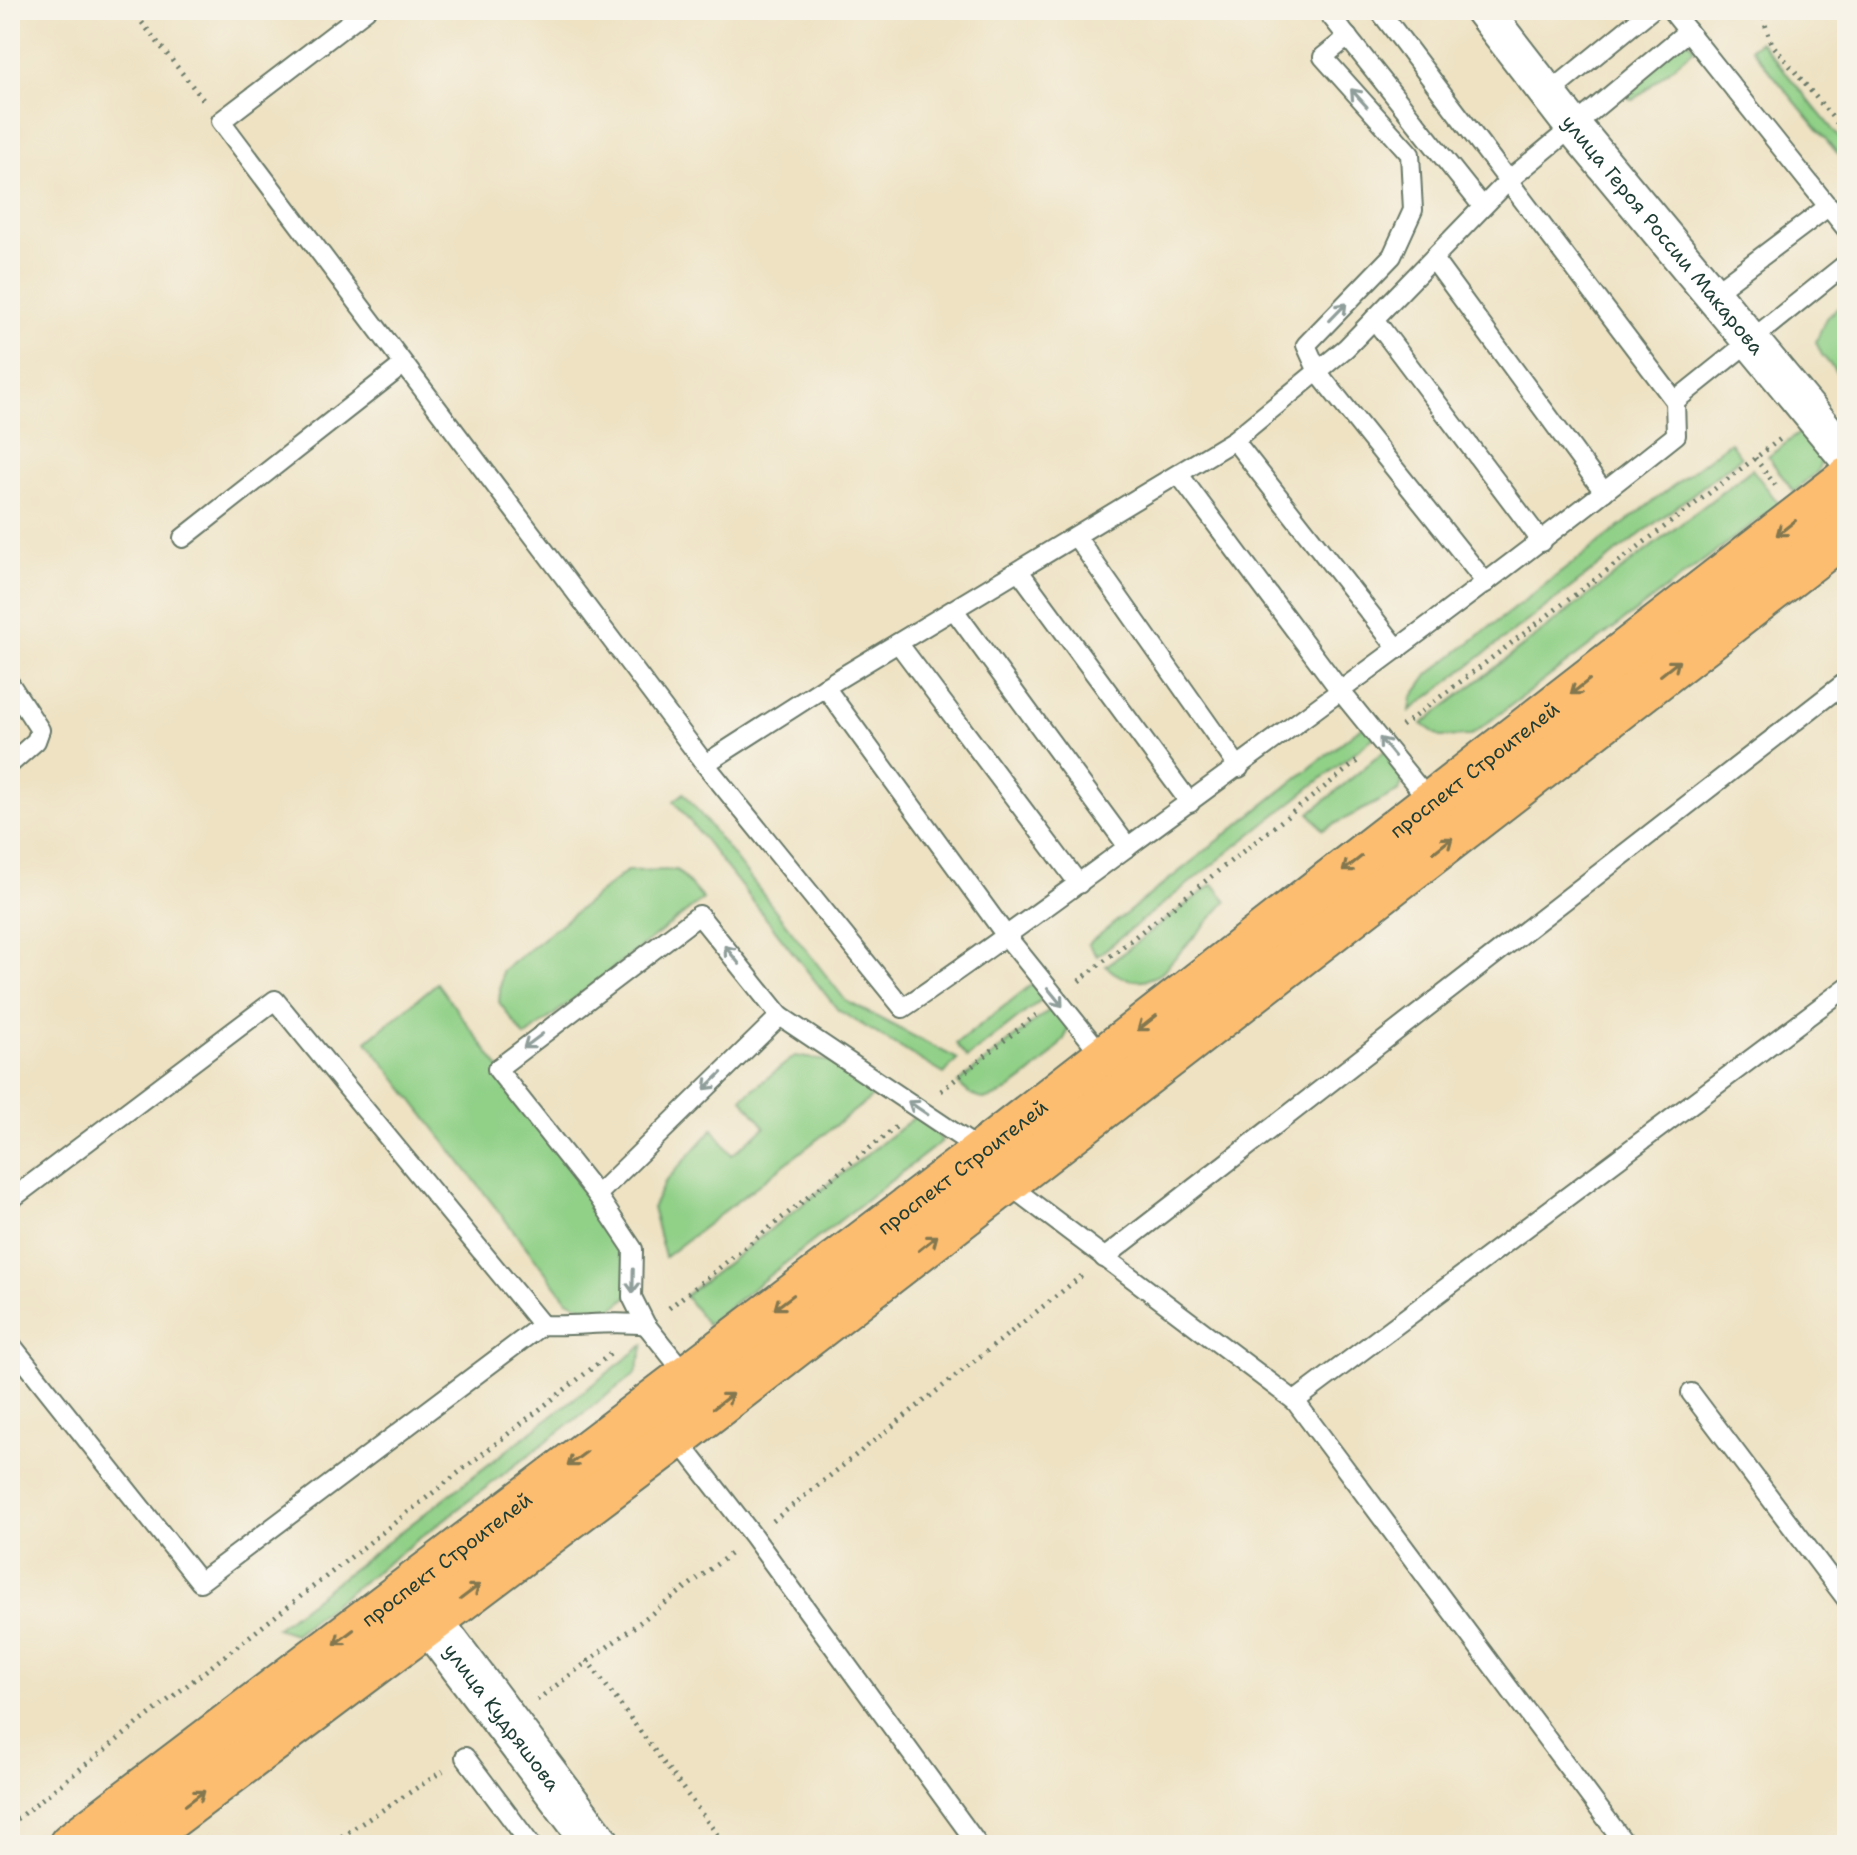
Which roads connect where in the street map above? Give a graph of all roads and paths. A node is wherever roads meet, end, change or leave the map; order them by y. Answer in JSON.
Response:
{"nodes":[{"id":1,"x":132,"y":10,"type":"edge"},
{"id":2,"x":366,"y":10,"type":"edge"},
{"id":3,"x":1326,"y":10,"type":"edge"},
{"id":4,"x":1379,"y":10,"type":"edge"},
{"id":5,"x":1483,"y":10,"type":"edge"},
{"id":6,"x":1651,"y":10,"type":"edge"},
{"id":7,"x":1671,"y":10,"type":"edge"},
{"id":8,"x":1760,"y":10,"type":"edge"},
{"id":9,"x":1688,"y":31,"type":"junction"},
{"id":10,"x":1348,"y":37,"type":"junction"},
{"id":11,"x":1548,"y":94,"type":"junction"},
{"id":12,"x":221,"y":121,"type":"junction"},
{"id":13,"x":1572,"y":125,"type":"junction"},
{"id":14,"x":1847,"y":135,"type":"edge"},
{"id":15,"x":1510,"y":179,"type":"junction"},
{"id":16,"x":1482,"y":206,"type":"junction"},
{"id":17,"x":1829,"y":206,"type":"junction"},
{"id":18,"x":1847,"y":230,"type":"edge"},
{"id":19,"x":1433,"y":259,"type":"junction"},
{"id":20,"x":1847,"y":263,"type":"edge"},
{"id":21,"x":1712,"y":294,"type":"junction"},
{"id":22,"x":1374,"y":319,"type":"junction"},
{"id":23,"x":1750,"y":341,"type":"junction"},
{"id":24,"x":403,"y":365,"type":"junction"},
{"id":25,"x":1319,"y":374,"type":"junction"},
{"id":26,"x":1675,"y":401,"type":"junction"},
{"id":27,"x":1234,"y":440,"type":"junction"},
{"id":28,"x":1847,"y":457,"type":"edge"},
{"id":29,"x":1180,"y":476,"type":"junction"},
{"id":30,"x":1847,"y":480,"type":"edge"},
{"id":31,"x":1604,"y":492,"type":"junction"},
{"id":32,"x":1847,"y":531,"type":"edge"},
{"id":33,"x":183,"y":538,"type":"dead end"},
{"id":34,"x":1077,"y":538,"type":"junction"},
{"id":35,"x":1542,"y":542,"type":"junction"},
{"id":36,"x":1019,"y":571,"type":"junction"},
{"id":37,"x":1486,"y":583,"type":"junction"},
{"id":38,"x":954,"y":610,"type":"junction"},
{"id":39,"x":898,"y":643,"type":"junction"},
{"id":40,"x":1398,"y":649,"type":"junction"},
{"id":41,"x":1847,"y":681,"type":"edge"},
{"id":42,"x":10,"y":684,"type":"edge"},
{"id":43,"x":825,"y":687,"type":"junction"},
{"id":44,"x":1342,"y":693,"type":"junction"},
{"id":45,"x":10,"y":764,"type":"edge"},
{"id":46,"x":705,"y":764,"type":"junction"},
{"id":47,"x":1239,"y":768,"type":"junction"},
{"id":48,"x":1190,"y":803,"type":"junction"},
{"id":49,"x":1431,"y":803,"type":"junction"},
{"id":50,"x":1128,"y":847,"type":"junction"},
{"id":51,"x":1079,"y":884,"type":"junction"},
{"id":52,"x":1007,"y":937,"type":"junction"},
{"id":53,"x":1847,"y":987,"type":"edge"},
{"id":54,"x":780,"y":1016,"type":"junction"},
{"id":55,"x":1103,"y":1056,"type":"junction"},
{"id":56,"x":994,"y":1168,"type":"junction"},
{"id":57,"x":597,"y":1195,"type":"junction"},
{"id":58,"x":10,"y":1200,"type":"edge"},
{"id":59,"x":1104,"y":1258,"type":"junction"},
{"id":60,"x":542,"y":1325,"type":"junction"},
{"id":61,"x":646,"y":1325,"type":"junction"},
{"id":62,"x":10,"y":1343,"type":"edge"},
{"id":63,"x":687,"y":1376,"type":"junction"},
{"id":64,"x":1691,"y":1393,"type":"dead end"},
{"id":65,"x":1295,"y":1401,"type":"junction"},
{"id":66,"x":676,"y":1437,"type":"junction"},
{"id":67,"x":753,"y":1536,"type":"junction"},
{"id":68,"x":1847,"y":1600,"type":"edge"},
{"id":69,"x":418,"y":1606,"type":"junction"},
{"id":70,"x":587,"y":1660,"type":"junction"},
{"id":71,"x":508,"y":1723,"type":"junction"},
{"id":72,"x":465,"y":1757,"type":"joint"},
{"id":73,"x":71,"y":1845,"type":"edge"},
{"id":74,"x":133,"y":1845,"type":"edge"},
{"id":75,"x":328,"y":1845,"type":"edge"},
{"id":76,"x":531,"y":1845,"type":"edge"},
{"id":77,"x":598,"y":1845,"type":"edge"},
{"id":78,"x":725,"y":1845,"type":"edge"},
{"id":79,"x":978,"y":1845,"type":"edge"},
{"id":80,"x":1626,"y":1845,"type":"edge"}],
"edges":[{"from":1,"to":12,"type":"path"},
{"from":2,"to":12,"type":"lane"},
{"from":3,"to":10,"type":"lane"},
{"from":4,"to":15,"type":"lane"},
{"from":5,"to":11,"type":"street","name":"улица Героя России Макарова"},
{"from":6,"to":11,"type":"lane"},
{"from":7,"to":9,"type":"lane"},
{"from":8,"to":14,"type":"path"},
{"from":9,"to":13,"type":"lane"},
{"from":9,"to":17,"type":"lane"},
{"from":10,"to":16,"type":"lane"},
{"from":25,"to":10,"type":"lane","one_way":true},
{"from":11,"to":13,"type":"street","name":"улица Героя России Макарова"},
{"from":12,"to":24,"type":"lane"},
{"from":13,"to":15,"type":"lane"},
{"from":13,"to":21,"type":"street","name":"улица Героя России Макарова"},
{"from":15,"to":16,"type":"lane"},
{"from":15,"to":26,"type":"lane"},
{"from":16,"to":19,"type":"lane"},
{"from":17,"to":18,"type":"lane"},
{"from":17,"to":21,"type":"lane"},
{"from":19,"to":22,"type":"lane"},
{"from":19,"to":31,"type":"lane"},
{"from":20,"to":23,"type":"lane"},
{"from":21,"to":23,"type":"street","name":"улица Героя России Макарова"},
{"from":22,"to":25,"type":"lane"},
{"from":22,"to":35,"type":"lane"},
{"from":23,"to":26,"type":"lane"},
{"from":23,"to":28,"type":"street","name":"улица Героя России Макарова"},
{"from":24,"to":33,"type":"lane"},
{"from":24,"to":46,"type":"lane"},
{"from":25,"to":27,"type":"lane"},
{"from":25,"to":37,"type":"lane"},
{"from":26,"to":31,"type":"lane"},
{"from":27,"to":29,"type":"lane"},
{"from":27,"to":40,"type":"lane"},
{"from":29,"to":34,"type":"lane"},
{"from":29,"to":44,"type":"lane"},
{"from":30,"to":49,"type":"main road","name":"проспект Строителей","one_way":true},
{"from":31,"to":35,"type":"lane"},
{"from":56,"to":32,"type":"main road","name":"проспект Строителей","one_way":true},
{"from":34,"to":36,"type":"lane"},
{"from":34,"to":47,"type":"lane"},
{"from":35,"to":37,"type":"lane"},
{"from":36,"to":38,"type":"lane"},
{"from":36,"to":48,"type":"lane"},
{"from":37,"to":40,"type":"lane"},
{"from":38,"to":39,"type":"lane"},
{"from":38,"to":50,"type":"lane"},
{"from":39,"to":43,"type":"lane"},
{"from":39,"to":51,"type":"lane"},
{"from":40,"to":44,"type":"lane"},
{"from":41,"to":59,"type":"lane"},
{"from":42,"to":45,"type":"lane"},
{"from":43,"to":46,"type":"lane"},
{"from":43,"to":52,"type":"lane"},
{"from":44,"to":47,"type":"lane"},
{"from":49,"to":44,"type":"lane","one_way":true},
{"from":46,"to":52,"type":"lane"},
{"from":47,"to":48,"type":"lane"},
{"from":48,"to":50,"type":"lane"},
{"from":49,"to":55,"type":"main road","name":"проспект Строителей","one_way":true},
{"from":50,"to":51,"type":"lane"},
{"from":51,"to":52,"type":"lane"},
{"from":52,"to":55,"type":"lane","one_way":true},
{"from":53,"to":65,"type":"lane"},
{"from":56,"to":54,"type":"lane","one_way":true},
{"from":54,"to":57,"type":"lane","one_way":true},
{"from":54,"to":57,"type":"lane","one_way":true},
{"from":55,"to":56,"type":"main road","name":"проспект Строителей"},
{"from":56,"to":59,"type":"lane"},
{"from":56,"to":63,"type":"main road","name":"проспект Строителей","one_way":true},
{"from":66,"to":56,"type":"main road","name":"проспект Строителей","one_way":true},
{"from":57,"to":61,"type":"lane","one_way":true},
{"from":58,"to":60,"type":"lane"},
{"from":59,"to":65,"type":"lane"},
{"from":59,"to":67,"type":"path"},
{"from":60,"to":61,"type":"lane"},
{"from":60,"to":62,"type":"lane"},
{"from":61,"to":63,"type":"lane"},
{"from":63,"to":69,"type":"main road","name":"проспект Строителей","one_way":true},
{"from":64,"to":68,"type":"lane"},
{"from":65,"to":80,"type":"lane"},
{"from":66,"to":67,"type":"lane"},
{"from":69,"to":66,"type":"main road","name":"проспект Строителей","one_way":true},
{"from":67,"to":70,"type":"path"},
{"from":67,"to":79,"type":"lane"},
{"from":69,"to":71,"type":"street","name":"улица Кудряшова"},
{"from":69,"to":73,"type":"main road","name":"проспект Строителей","one_way":true},
{"from":74,"to":69,"type":"main road","name":"проспект Строителей","one_way":true},
{"from":70,"to":71,"type":"path"},
{"from":70,"to":78,"type":"path"},
{"from":71,"to":77,"type":"street","name":"улица Кудряшова"},
{"from":72,"to":75,"type":"path"},
{"from":72,"to":76,"type":"lane"}]}
